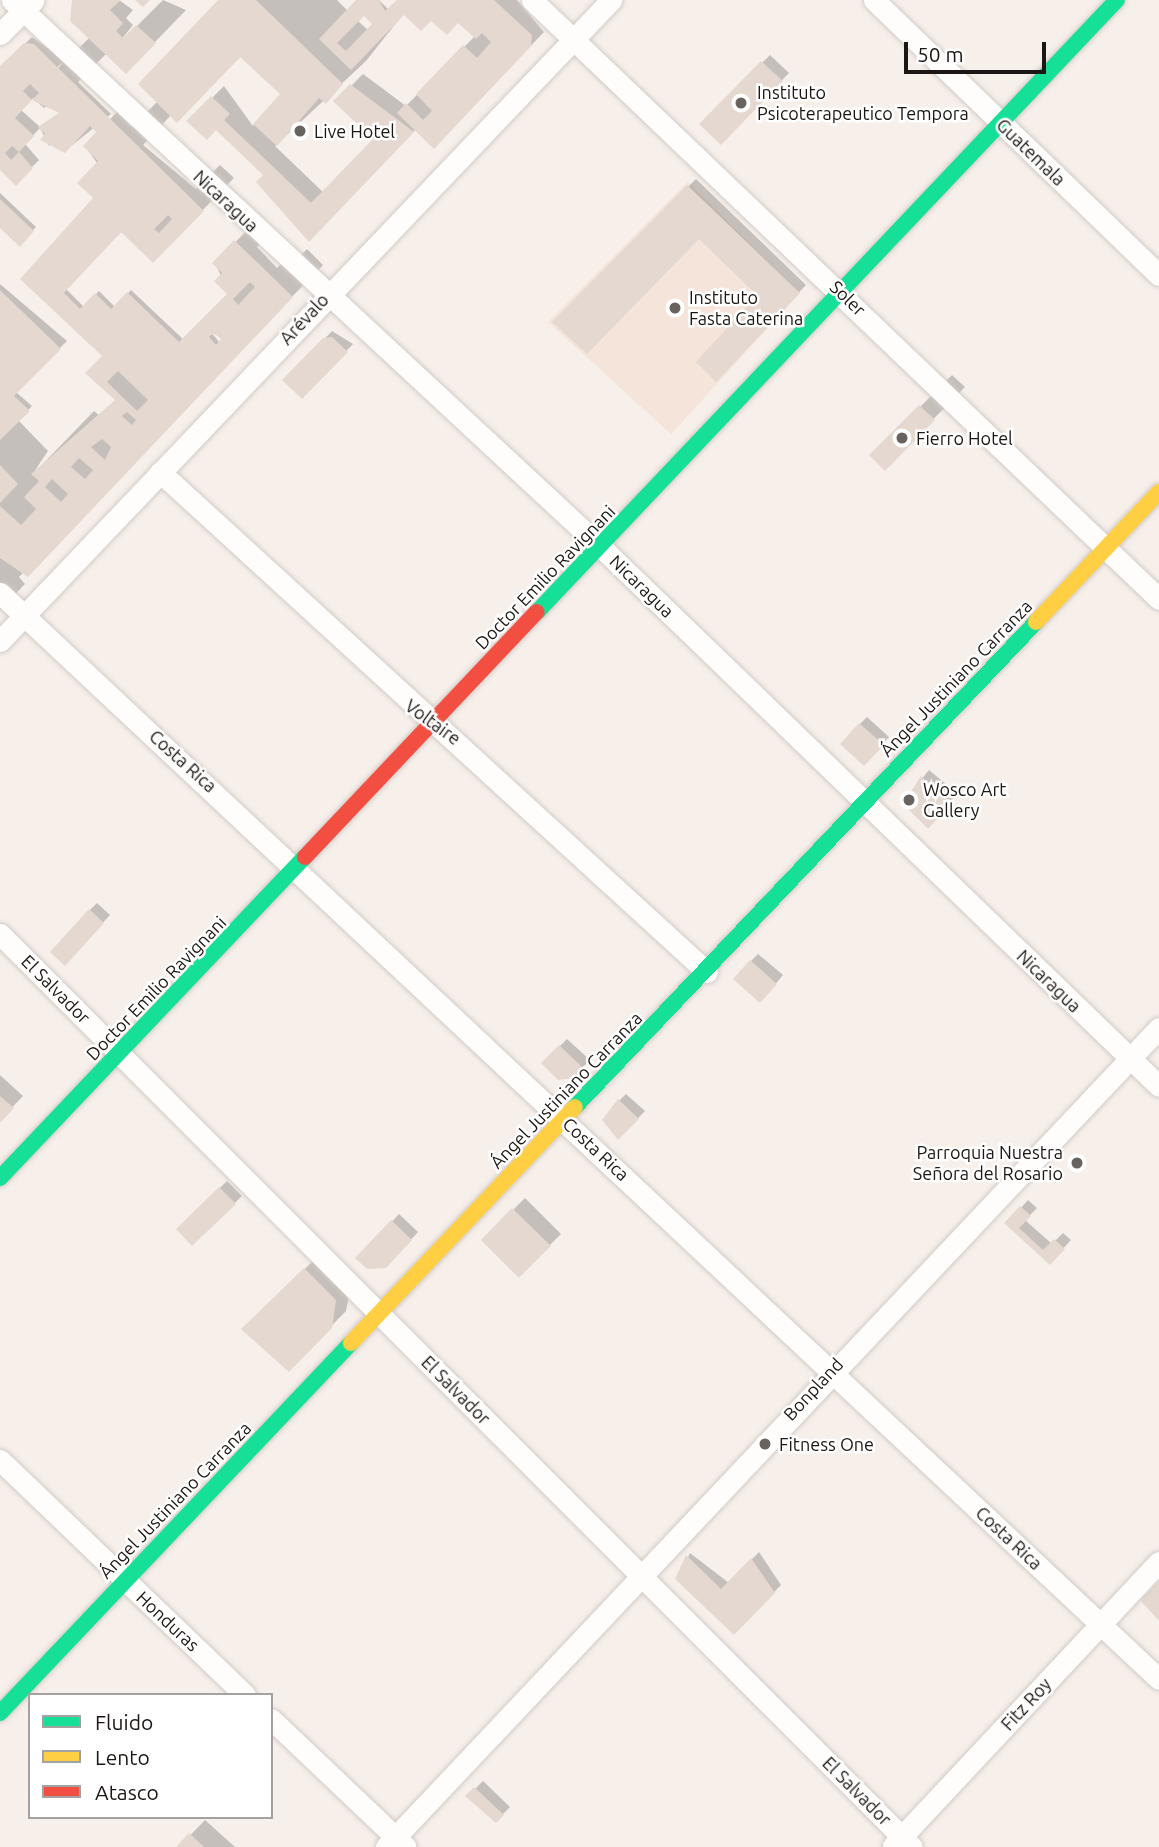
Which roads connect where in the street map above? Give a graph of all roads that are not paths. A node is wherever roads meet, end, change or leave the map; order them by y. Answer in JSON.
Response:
{"nodes":[{"id":1,"x":532,"y":0,"type":"edge"},
{"id":2,"x":611,"y":0,"type":"edge"},
{"id":3,"x":874,"y":0,"type":"edge"},
{"id":4,"x":1116,"y":0,"type":"edge"},
{"id":5,"x":24,"y":3,"type":"edge"},
{"id":6,"x":0,"y":34,"type":"edge"},
{"id":7,"x":574,"y":39,"type":"junction"},
{"id":8,"x":1002,"y":124,"type":"junction"},
{"id":9,"x":1159,"y":275,"type":"edge"},
{"id":10,"x":841,"y":291,"type":"junction"},
{"id":11,"x":327,"y":296,"type":"junction"},
{"id":12,"x":160,"y":472,"type":"junction"},
{"id":13,"x":1159,"y":492,"type":"edge"},
{"id":14,"x":601,"y":548,"type":"junction"},
{"id":15,"x":1107,"y":548,"type":"junction"},
{"id":16,"x":0,"y":593,"type":"edge"},
{"id":17,"x":1159,"y":599,"type":"edge"},
{"id":18,"x":23,"y":616,"type":"junction"},
{"id":19,"x":0,"y":642,"type":"edge"},
{"id":20,"x":432,"y":721,"type":"junction"},
{"id":21,"x":864,"y":802,"type":"junction"},
{"id":22,"x":299,"y":868,"type":"junction"},
{"id":23,"x":0,"y":934,"type":"edge"},
{"id":24,"x":707,"y":972,"type":"junction"},
{"id":25,"x":1159,"y":1028,"type":"edge"},
{"id":26,"x":120,"y":1053,"type":"junction"},
{"id":27,"x":1130,"y":1059,"type":"junction"},
{"id":28,"x":1159,"y":1086,"type":"edge"},
{"id":29,"x":564,"y":1118,"type":"junction"},
{"id":30,"x":0,"y":1178,"type":"edge"},
{"id":31,"x":380,"y":1315,"type":"junction"},
{"id":32,"x":831,"y":1371,"type":"junction"},
{"id":33,"x":0,"y":1460,"type":"edge"},
{"id":34,"x":1159,"y":1562,"type":"edge"},
{"id":35,"x":642,"y":1574,"type":"junction"},
{"id":36,"x":125,"y":1581,"type":"junction"},
{"id":37,"x":1101,"y":1624,"type":"junction"},
{"id":38,"x":1159,"y":1679,"type":"edge"},
{"id":39,"x":243,"y":1693,"type":"edge"},
{"id":40,"x":0,"y":1713,"type":"edge"},
{"id":41,"x":273,"y":1721,"type":"edge"},
{"id":42,"x":396,"y":1844,"type":"edge"},
{"id":43,"x":902,"y":1844,"type":"edge"}],
"edges":[{"from":1,"to":7,"type":"street","name":"Soler"},
{"from":2,"to":7,"type":"street","name":"Arévalo"},
{"from":3,"to":8,"type":"street","name":"Guatemala"},
{"from":4,"to":8,"type":"street","name":"Doctor Emilio Ravignani"},
{"from":5,"to":6,"type":"street"},
{"from":5,"to":11,"type":"street","name":"Nicaragua"},
{"from":7,"to":10,"type":"street","name":"Soler"},
{"from":7,"to":11,"type":"street","name":"Arévalo"},
{"from":8,"to":9,"type":"street","name":"Guatemala"},
{"from":8,"to":10,"type":"street","name":"Doctor Emilio Ravignani"},
{"from":10,"to":14,"type":"street","name":"Doctor Emilio Ravignani"},
{"from":10,"to":15,"type":"street","name":"Soler"},
{"from":11,"to":12,"type":"street","name":"Arévalo"},
{"from":11,"to":14,"type":"street","name":"Nicaragua"},
{"from":12,"to":18,"type":"street","name":"Arévalo"},
{"from":12,"to":20,"type":"street","name":"Voltaire"},
{"from":13,"to":15,"type":"street","name":"Ángel Justiniano Carranza"},
{"from":14,"to":20,"type":"street","name":"Doctor Emilio Ravignani"},
{"from":14,"to":21,"type":"street","name":"Nicaragua"},
{"from":15,"to":17,"type":"street","name":"Soler"},
{"from":15,"to":21,"type":"street","name":"Ángel Justiniano Carranza"},
{"from":16,"to":18,"type":"street","name":"Costa Rica"},
{"from":18,"to":19,"type":"street","name":"Arévalo"},
{"from":18,"to":22,"type":"street","name":"Costa Rica"},
{"from":20,"to":22,"type":"street","name":"Doctor Emilio Ravignani"},
{"from":20,"to":24,"type":"street","name":"Voltaire"},
{"from":21,"to":24,"type":"street","name":"Ángel Justiniano Carranza"},
{"from":21,"to":27,"type":"street","name":"Nicaragua"},
{"from":22,"to":26,"type":"street","name":"Doctor Emilio Ravignani"},
{"from":22,"to":29,"type":"street","name":"Costa Rica"},
{"from":23,"to":26,"type":"street","name":"El Salvador"},
{"from":24,"to":29,"type":"street","name":"Ángel Justiniano Carranza"},
{"from":25,"to":27,"type":"street","name":"Bonpland"},
{"from":26,"to":30,"type":"street","name":"Doctor Emilio Ravignani"},
{"from":26,"to":31,"type":"street","name":"El Salvador"},
{"from":27,"to":28,"type":"street","name":"Nicaragua"},
{"from":27,"to":32,"type":"street","name":"Bonpland"},
{"from":29,"to":31,"type":"street","name":"Ángel Justiniano Carranza"},
{"from":29,"to":32,"type":"street","name":"Costa Rica"},
{"from":31,"to":35,"type":"street","name":"El Salvador"},
{"from":31,"to":36,"type":"street","name":"Ángel Justiniano Carranza"},
{"from":32,"to":35,"type":"street","name":"Bonpland"},
{"from":32,"to":37,"type":"street","name":"Costa Rica"},
{"from":33,"to":36,"type":"street","name":"Honduras"},
{"from":34,"to":37,"type":"street","name":"Fitz Roy"},
{"from":35,"to":42,"type":"street","name":"Bonpland"},
{"from":35,"to":43,"type":"street","name":"El Salvador"},
{"from":36,"to":39,"type":"street","name":"Honduras"},
{"from":36,"to":40,"type":"street","name":"Ángel Justiniano Carranza"},
{"from":37,"to":38,"type":"street","name":"Costa Rica"},
{"from":37,"to":43,"type":"street","name":"Fitz Roy"},
{"from":41,"to":42,"type":"street"}]}
